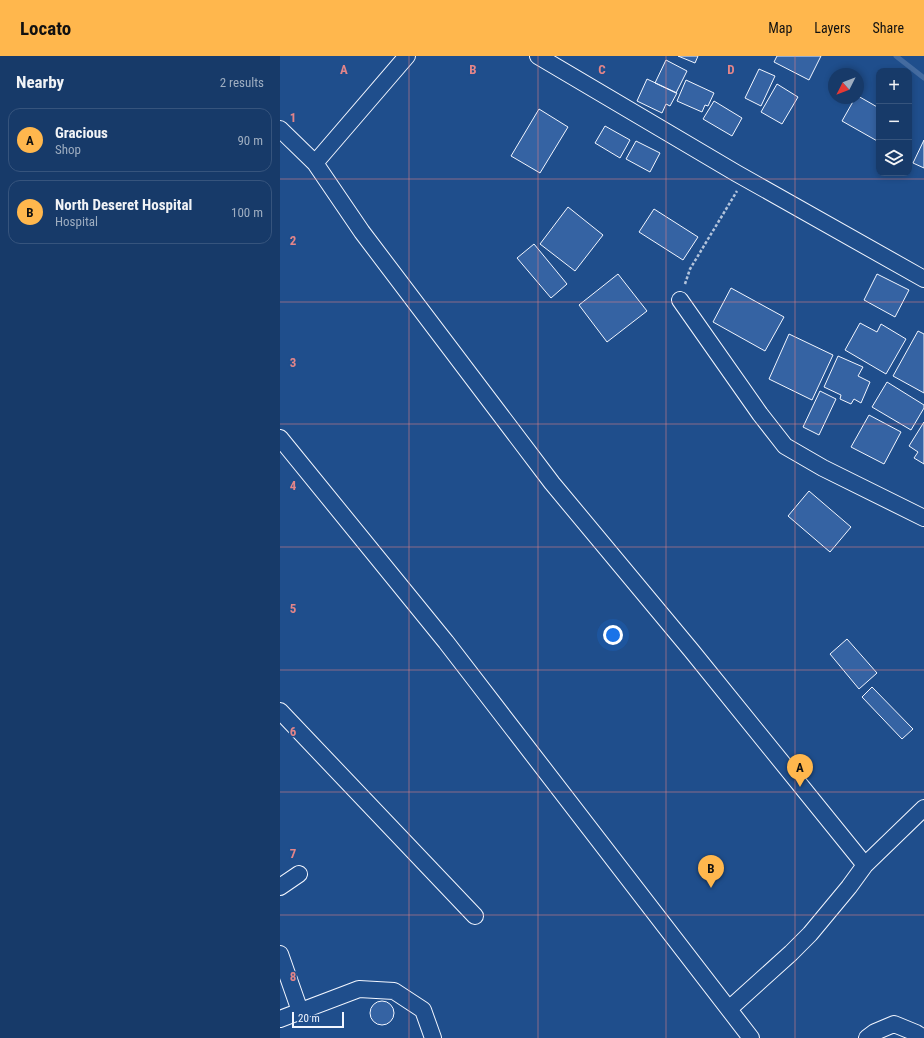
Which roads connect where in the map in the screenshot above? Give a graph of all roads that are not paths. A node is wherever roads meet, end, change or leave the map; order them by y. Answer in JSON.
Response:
{"nodes":[{"id":1,"x":407,"y":56,"type":"edge"},
{"id":2,"x":538,"y":56,"type":"edge"},
{"id":3,"x":280,"y":129,"type":"edge"},
{"id":4,"x":315,"y":162,"type":"junction"},
{"id":5,"x":924,"y":279,"type":"edge"},
{"id":6,"x":680,"y":300,"type":"road end"},
{"id":7,"x":280,"y":438,"type":"edge"},
{"id":8,"x":924,"y":518,"type":"edge"},
{"id":9,"x":280,"y":711,"type":"edge"},
{"id":10,"x":924,"y":808,"type":"edge"},
{"id":11,"x":865,"y":865,"type":"junction"},
{"id":12,"x":299,"y":874,"type":"dead end"},
{"id":13,"x":280,"y":887,"type":"edge"},
{"id":14,"x":475,"y":916,"type":"dead end"},
{"id":15,"x":280,"y":954,"type":"edge"},
{"id":16,"x":729,"y":1009,"type":"junction"},
{"id":17,"x":300,"y":1011,"type":"junction"},
{"id":18,"x":280,"y":1019,"type":"edge"},
{"id":19,"x":433,"y":1038,"type":"edge"},
{"id":20,"x":751,"y":1038,"type":"edge"},
{"id":21,"x":867,"y":1038,"type":"edge"},
{"id":22,"x":924,"y":1038,"type":"edge"}],
"edges":[{"from":1,"to":4,"type":"street"},
{"from":2,"to":5,"type":"street"},
{"from":3,"to":4,"type":"street"},
{"from":4,"to":11,"type":"street"},
{"from":6,"to":8,"type":"street"},
{"from":7,"to":16,"type":"street"},
{"from":9,"to":14,"type":"street"},
{"from":10,"to":11,"type":"street"},
{"from":11,"to":16,"type":"street"},
{"from":12,"to":13,"type":"street"},
{"from":15,"to":17,"type":"street"},
{"from":16,"to":20,"type":"street"},
{"from":17,"to":18,"type":"street"},
{"from":17,"to":19,"type":"street"},
{"from":21,"to":22,"type":"street"}]}
